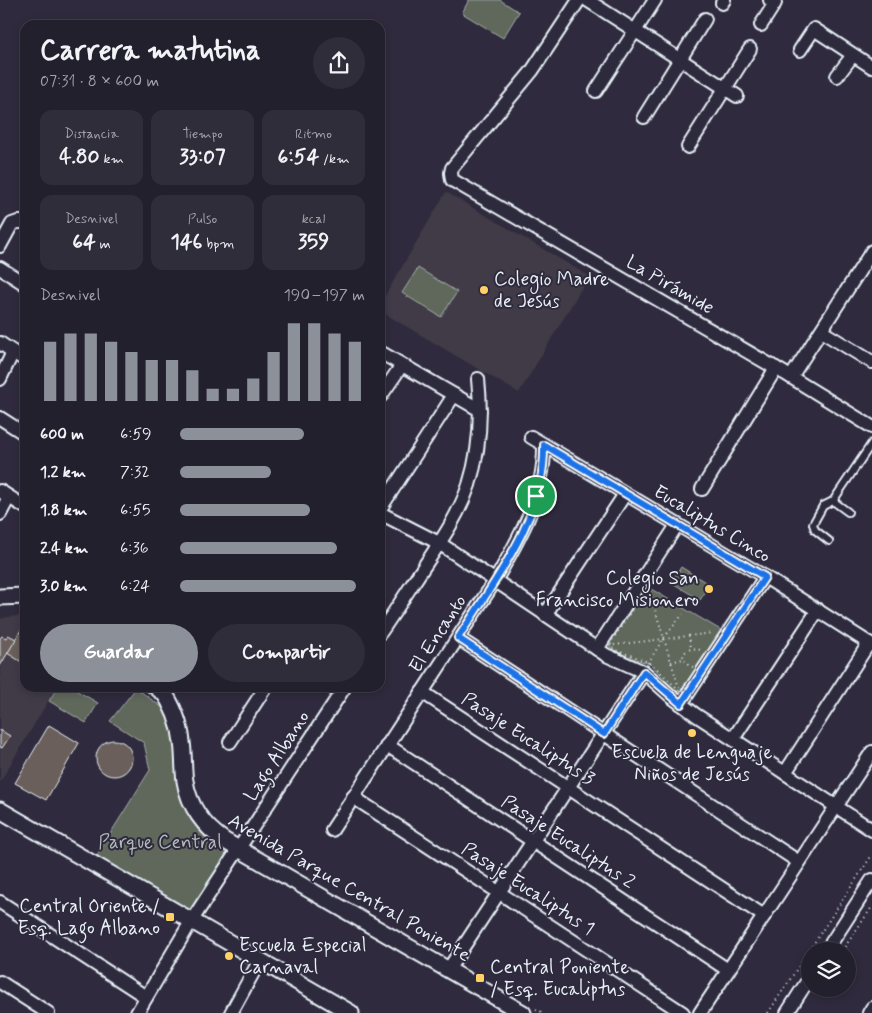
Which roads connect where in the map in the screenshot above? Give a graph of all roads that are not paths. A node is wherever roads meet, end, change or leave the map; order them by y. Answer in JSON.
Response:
{"nodes":[{"id":1,"x":579,"y":0,"type":"edge"},
{"id":2,"x":587,"y":0,"type":"edge"},
{"id":3,"x":655,"y":0,"type":"edge"},
{"id":4,"x":772,"y":2,"type":"edge"},
{"id":5,"x":705,"y":19,"type":"dead end"},
{"id":6,"x":761,"y":25,"type":"dead end"},
{"id":7,"x":635,"y":31,"type":"junction"},
{"id":8,"x":750,"y":49,"type":"dead end"},
{"id":9,"x":800,"y":50,"type":"dead end"},
{"id":10,"x":853,"y":55,"type":"junction"},
{"id":11,"x":680,"y":60,"type":"junction"},
{"id":12,"x":872,"y":67,"type":"edge"},
{"id":13,"x":837,"y":76,"type":"dead end"},
{"id":14,"x":724,"y":88,"type":"junction"},
{"id":15,"x":596,"y":91,"type":"dead end"},
{"id":16,"x":737,"y":96,"type":"dead end"},
{"id":17,"x":644,"y":117,"type":"dead end"},
{"id":18,"x":688,"y":147,"type":"dead end"},
{"id":19,"x":19,"y":222,"type":"edge"},
{"id":20,"x":0,"y":246,"type":"edge"},
{"id":21,"x":872,"y":251,"type":"edge"},
{"id":22,"x":0,"y":268,"type":"edge"},
{"id":23,"x":20,"y":281,"type":"edge"},
{"id":24,"x":821,"y":330,"type":"junction"},
{"id":25,"x":0,"y":343,"type":"edge"},
{"id":26,"x":13,"y":352,"type":"junction"},
{"id":27,"x":385,"y":355,"type":"edge"},
{"id":28,"x":20,"y":357,"type":"edge"},
{"id":29,"x":872,"y":362,"type":"edge"},
{"id":30,"x":402,"y":365,"type":"junction"},
{"id":31,"x":776,"y":368,"type":"junction"},
{"id":32,"x":791,"y":377,"type":"junction"},
{"id":33,"x":0,"y":379,"type":"edge"},
{"id":34,"x":478,"y":379,"type":"dead end"},
{"id":35,"x":385,"y":390,"type":"edge"},
{"id":36,"x":454,"y":395,"type":"junction"},
{"id":37,"x":480,"y":410,"type":"junction"},
{"id":38,"x":0,"y":418,"type":"edge"},
{"id":39,"x":872,"y":427,"type":"edge"},
{"id":40,"x":20,"y":431,"type":"edge"},
{"id":41,"x":531,"y":437,"type":"dead end"},
{"id":42,"x":872,"y":443,"type":"edge"},
{"id":43,"x":544,"y":445,"type":"junction"},
{"id":44,"x":702,"y":489,"type":"dead end"},
{"id":45,"x":5,"y":494,"type":"edge"},
{"id":46,"x":625,"y":494,"type":"junction"},
{"id":47,"x":833,"y":501,"type":"junction"},
{"id":48,"x":385,"y":503,"type":"edge"},
{"id":49,"x":20,"y":504,"type":"edge"},
{"id":50,"x":848,"y":512,"type":"dead end"},
{"id":51,"x":0,"y":514,"type":"edge"},
{"id":52,"x":385,"y":514,"type":"edge"},
{"id":53,"x":677,"y":525,"type":"junction"},
{"id":54,"x":830,"y":541,"type":"dead end"},
{"id":55,"x":439,"y":543,"type":"junction"},
{"id":56,"x":765,"y":577,"type":"junction"},
{"id":57,"x":495,"y":581,"type":"junction"},
{"id":58,"x":2,"y":596,"type":"edge"},
{"id":59,"x":20,"y":596,"type":"edge"},
{"id":60,"x":20,"y":602,"type":"edge"},
{"id":61,"x":818,"y":610,"type":"junction"},
{"id":62,"x":545,"y":615,"type":"junction"},
{"id":63,"x":385,"y":625,"type":"edge"},
{"id":64,"x":458,"y":638,"type":"junction"},
{"id":65,"x":871,"y":644,"type":"edge"},
{"id":66,"x":597,"y":649,"type":"junction"},
{"id":67,"x":646,"y":667,"type":"junction"},
{"id":68,"x":155,"y":692,"type":"edge"},
{"id":69,"x":163,"y":692,"type":"edge"},
{"id":70,"x":262,"y":692,"type":"edge"},
{"id":71,"x":341,"y":692,"type":"edge"},
{"id":72,"x":422,"y":692,"type":"junction"},
{"id":73,"x":681,"y":697,"type":"junction"},
{"id":74,"x":175,"y":714,"type":"junction"},
{"id":75,"x":604,"y":734,"type":"junction"},
{"id":76,"x":734,"y":739,"type":"junction"},
{"id":77,"x":230,"y":742,"type":"dead end"},
{"id":78,"x":387,"y":745,"type":"junction"},
{"id":79,"x":872,"y":752,"type":"edge"},
{"id":80,"x":785,"y":773,"type":"junction"},
{"id":81,"x":568,"y":788,"type":"junction"},
{"id":82,"x":353,"y":797,"type":"junction"},
{"id":83,"x":836,"y":807,"type":"junction"},
{"id":84,"x":0,"y":810,"type":"edge"},
{"id":85,"x":332,"y":830,"type":"dead end"},
{"id":86,"x":872,"y":830,"type":"edge"},
{"id":87,"x":533,"y":841,"type":"junction"},
{"id":88,"x":239,"y":848,"type":"junction"},
{"id":89,"x":799,"y":862,"type":"junction"},
{"id":90,"x":872,"y":880,"type":"edge"},
{"id":91,"x":499,"y":892,"type":"junction"},
{"id":92,"x":0,"y":902,"type":"edge"},
{"id":93,"x":764,"y":916,"type":"junction"},
{"id":94,"x":192,"y":920,"type":"junction"},
{"id":95,"x":832,"y":942,"type":"edge"},
{"id":96,"x":260,"y":960,"type":"junction"},
{"id":97,"x":448,"y":970,"type":"junction"},
{"id":98,"x":728,"y":970,"type":"junction"},
{"id":99,"x":0,"y":982,"type":"edge"},
{"id":100,"x":801,"y":991,"type":"edge"},
{"id":101,"x":146,"y":997,"type":"junction"},
{"id":102,"x":872,"y":1008,"type":"edge"},
{"id":103,"x":48,"y":1013,"type":"edge"},
{"id":104,"x":137,"y":1013,"type":"edge"},
{"id":105,"x":231,"y":1013,"type":"edge"},
{"id":106,"x":352,"y":1013,"type":"edge"},
{"id":107,"x":523,"y":1013,"type":"edge"},
{"id":108,"x":682,"y":1013,"type":"edge"},
{"id":109,"x":700,"y":1013,"type":"edge"},
{"id":110,"x":787,"y":1013,"type":"edge"},
{"id":111,"x":869,"y":1013,"type":"edge"}],
"edges":[{"from":1,"to":31,"type":"street","name":"La Pirámide"},
{"from":2,"to":7,"type":"street"},
{"from":3,"to":7,"type":"street"},
{"from":4,"to":6,"type":"street"},
{"from":5,"to":11,"type":"street"},
{"from":7,"to":11,"type":"street"},
{"from":7,"to":15,"type":"street"},
{"from":8,"to":14,"type":"street"},
{"from":9,"to":10,"type":"street"},
{"from":10,"to":12,"type":"street"},
{"from":10,"to":13,"type":"street"},
{"from":11,"to":14,"type":"street"},
{"from":11,"to":17,"type":"street"},
{"from":14,"to":16,"type":"street"},
{"from":14,"to":18,"type":"street"},
{"from":19,"to":20,"type":"street"},
{"from":21,"to":24,"type":"street"},
{"from":22,"to":23,"type":"street"},
{"from":24,"to":29,"type":"street"},
{"from":24,"to":32,"type":"street"},
{"from":25,"to":26,"type":"street"},
{"from":26,"to":28,"type":"street"},
{"from":26,"to":33,"type":"street"},
{"from":27,"to":30,"type":"street"},
{"from":30,"to":35,"type":"street"},
{"from":30,"to":36,"type":"street"},
{"from":31,"to":32,"type":"street","name":"La Pirámide"},
{"from":31,"to":44,"type":"street"},
{"from":32,"to":39,"type":"street","name":"La Pirámide"},
{"from":34,"to":37,"type":"street"},
{"from":36,"to":37,"type":"street"},
{"from":36,"to":48,"type":"street"},
{"from":37,"to":55,"type":"street"},
{"from":38,"to":40,"type":"street"},
{"from":41,"to":43,"type":"street","name":"Eucaliptus Cinco"},
{"from":42,"to":47,"type":"lane"},
{"from":43,"to":46,"type":"street","name":"Eucaliptus Cinco"},
{"from":43,"to":57,"type":"street","name":"El Encanto"},
{"from":45,"to":49,"type":"street"},
{"from":45,"to":51,"type":"street"},
{"from":46,"to":53,"type":"street","name":"Eucaliptus Cinco"},
{"from":46,"to":62,"type":"street"},
{"from":47,"to":50,"type":"lane"},
{"from":47,"to":54,"type":"lane"},
{"from":52,"to":55,"type":"street"},
{"from":53,"to":56,"type":"street","name":"Eucaliptus Cinco"},
{"from":53,"to":66,"type":"street"},
{"from":55,"to":57,"type":"street"},
{"from":55,"to":63,"type":"street"},
{"from":56,"to":61,"type":"street","name":"Eucaliptus Cinco"},
{"from":56,"to":73,"type":"street"},
{"from":57,"to":62,"type":"street"},
{"from":57,"to":64,"type":"street","name":"El Encanto"},
{"from":58,"to":59,"type":"street"},
{"from":58,"to":60,"type":"lane"},
{"from":61,"to":65,"type":"street","name":"Eucaliptus Cinco"},
{"from":61,"to":76,"type":"street"},
{"from":62,"to":66,"type":"street"},
{"from":64,"to":72,"type":"street","name":"El Encanto"},
{"from":64,"to":75,"type":"street"},
{"from":65,"to":80,"type":"street"},
{"from":66,"to":67,"type":"street"},
{"from":67,"to":73,"type":"street"},
{"from":67,"to":75,"type":"street"},
{"from":68,"to":74,"type":"lane","name":"Avenida Parque Central Poniente"},
{"from":69,"to":74,"type":"street","name":"Avenida Parque Central Poniente"},
{"from":70,"to":77,"type":"street"},
{"from":71,"to":88,"type":"street","name":"Lago Albano"},
{"from":72,"to":78,"type":"street","name":"El Encanto"},
{"from":72,"to":81,"type":"street","name":"Pasaje Eucaliptus 3"},
{"from":73,"to":76,"type":"street"},
{"from":74,"to":88,"type":"street","name":"Avenida Parque Central Poniente"},
{"from":75,"to":81,"type":"street"},
{"from":75,"to":89,"type":"street"},
{"from":76,"to":80,"type":"street"},
{"from":78,"to":82,"type":"street","name":"El Encanto"},
{"from":78,"to":87,"type":"street","name":"Pasaje Eucaliptus 2"},
{"from":79,"to":83,"type":"street"},
{"from":80,"to":83,"type":"street"},
{"from":81,"to":87,"type":"street"},
{"from":81,"to":93,"type":"street","name":"Pasaje Eucaliptus 3"},
{"from":82,"to":85,"type":"street","name":"El Encanto"},
{"from":82,"to":91,"type":"street","name":"Pasaje Eucaliptus 1"},
{"from":83,"to":86,"type":"street"},
{"from":83,"to":89,"type":"street"},
{"from":84,"to":94,"type":"street"},
{"from":87,"to":91,"type":"street"},
{"from":87,"to":98,"type":"street","name":"Pasaje Eucaliptus 2"},
{"from":88,"to":94,"type":"street","name":"Lago Albano"},
{"from":88,"to":97,"type":"street","name":"Avenida Parque Central Poniente"},
{"from":89,"to":93,"type":"street"},
{"from":90,"to":95,"type":"street"},
{"from":91,"to":97,"type":"street"},
{"from":91,"to":108,"type":"street","name":"Pasaje Eucaliptus 1"},
{"from":92,"to":101,"type":"street"},
{"from":93,"to":98,"type":"street"},
{"from":94,"to":96,"type":"street"},
{"from":94,"to":101,"type":"street","name":"Lago Albano"},
{"from":96,"to":105,"type":"street"},
{"from":96,"to":106,"type":"street"},
{"from":97,"to":107,"type":"street","name":"Avenida Parque Central Poniente"},
{"from":98,"to":109,"type":"street"},
{"from":99,"to":103,"type":"street"},
{"from":100,"to":110,"type":"street"},
{"from":101,"to":104,"type":"street","name":"Lago Albano"},
{"from":102,"to":111,"type":"street"}]}
